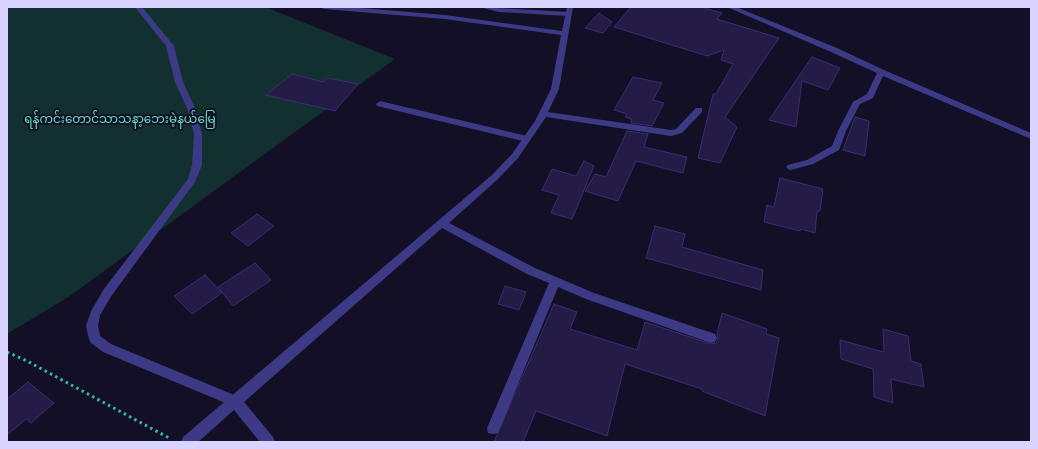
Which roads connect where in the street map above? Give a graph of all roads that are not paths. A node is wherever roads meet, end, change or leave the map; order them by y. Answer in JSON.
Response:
{"nodes":[{"id":1,"x":138,"y":7,"type":"edge"},
{"id":2,"x":324,"y":7,"type":"edge"},
{"id":3,"x":482,"y":7,"type":"edge"},
{"id":4,"x":730,"y":7,"type":"edge"},
{"id":5,"x":569,"y":10,"type":"edge"},
{"id":6,"x":564,"y":33,"type":"junction"},
{"id":7,"x":881,"y":72,"type":"junction"},
{"id":8,"x":380,"y":104,"type":"dead end"},
{"id":9,"x":699,"y":110,"type":"dead end"},
{"id":10,"x":543,"y":114,"type":"junction"},
{"id":11,"x":1031,"y":136,"type":"edge"},
{"id":12,"x":527,"y":139,"type":"junction"},
{"id":13,"x":791,"y":167,"type":"dead end"},
{"id":14,"x":441,"y":223,"type":"junction"},
{"id":15,"x":555,"y":281,"type":"junction"},
{"id":16,"x":711,"y":338,"type":"dead end"},
{"id":17,"x":235,"y":401,"type":"junction"},
{"id":18,"x":493,"y":428,"type":"dead end"},
{"id":19,"x":188,"y":442,"type":"edge"},
{"id":20,"x":268,"y":442,"type":"edge"}],
"edges":[{"from":1,"to":17,"type":"street"},
{"from":2,"to":6,"type":"street"},
{"from":3,"to":5,"type":"street"},
{"from":4,"to":7,"type":"street"},
{"from":5,"to":6,"type":"street"},
{"from":6,"to":10,"type":"street"},
{"from":7,"to":11,"type":"street"},
{"from":7,"to":13,"type":"street"},
{"from":8,"to":12,"type":"street"},
{"from":9,"to":10,"type":"street"},
{"from":10,"to":12,"type":"street"},
{"from":12,"to":14,"type":"street"},
{"from":14,"to":15,"type":"street"},
{"from":14,"to":17,"type":"street"},
{"from":15,"to":16,"type":"street"},
{"from":15,"to":18,"type":"street"},
{"from":17,"to":19,"type":"street"},
{"from":17,"to":20,"type":"street"}]}
